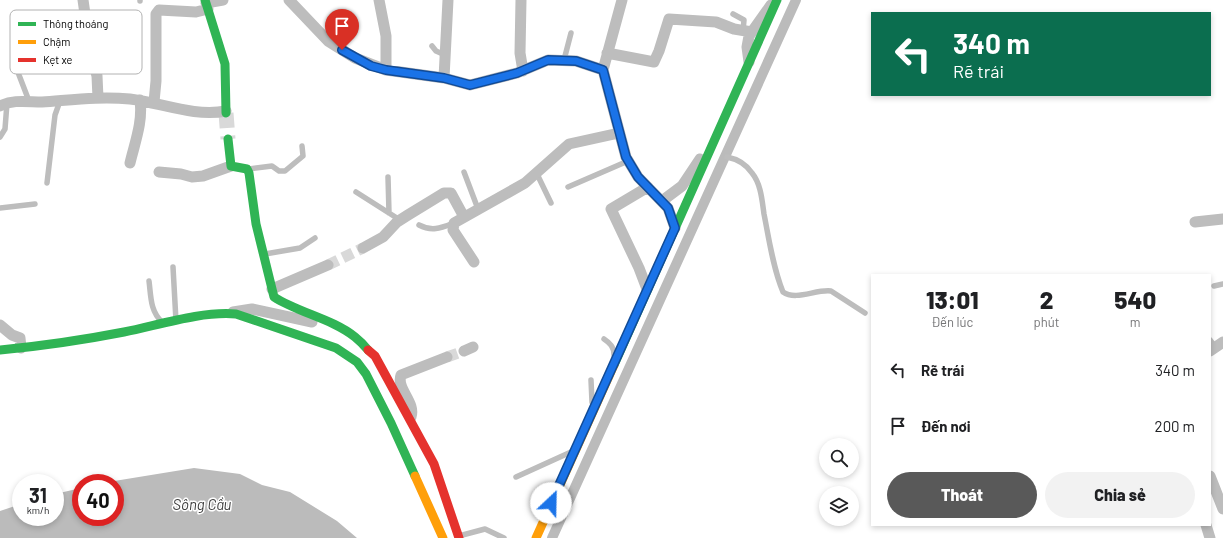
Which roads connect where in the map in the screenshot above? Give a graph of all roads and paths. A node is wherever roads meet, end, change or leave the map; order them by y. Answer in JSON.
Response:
{"nodes":[{"id":1,"x":83,"y":0,"type":"edge"},
{"id":2,"x":223,"y":0,"type":"edge"},
{"id":3,"x":289,"y":0,"type":"edge"},
{"id":4,"x":379,"y":0,"type":"edge"},
{"id":5,"x":448,"y":0,"type":"edge"},
{"id":6,"x":521,"y":0,"type":"edge"},
{"id":7,"x":622,"y":0,"type":"edge"},
{"id":8,"x":776,"y":1,"type":"edge"},
{"id":9,"x":206,"y":4,"type":"edge"},
{"id":10,"x":84,"y":10,"type":"edge"},
{"id":11,"x":733,"y":14,"type":"dead end"},
{"id":12,"x":748,"y":31,"type":"junction"},
{"id":13,"x":571,"y":33,"type":"dead end"},
{"id":14,"x":432,"y":46,"type":"dead end"},
{"id":15,"x":607,"y":53,"type":"junction"},
{"id":16,"x":446,"y":55,"type":"junction"},
{"id":17,"x":564,"y":60,"type":"junction"},
{"id":18,"x":749,"y":63,"type":"junction"},
{"id":19,"x":386,"y":70,"type":"junction"},
{"id":20,"x":523,"y":70,"type":"junction"},
{"id":21,"x":603,"y":70,"type":"junction"},
{"id":22,"x":19,"y":74,"type":"edge"},
{"id":23,"x":96,"y":74,"type":"edge"},
{"id":24,"x":444,"y":78,"type":"junction"},
{"id":25,"x":98,"y":98,"type":"junction"},
{"id":26,"x":140,"y":100,"type":"junction"},
{"id":27,"x":29,"y":101,"type":"junction"},
{"id":28,"x":60,"y":101,"type":"junction"},
{"id":29,"x":154,"y":102,"type":"junction"},
{"id":30,"x":4,"y":104,"type":"edge"},
{"id":31,"x":226,"y":112,"type":"joint"},
{"id":32,"x":619,"y":133,"type":"junction"},
{"id":33,"x":0,"y":138,"type":"edge"},
{"id":34,"x":228,"y":139,"type":"tunnel mouth"},
{"id":35,"x":302,"y":146,"type":"dead end"},
{"id":36,"x":711,"y":152,"type":"junction"},
{"id":37,"x":727,"y":156,"type":"dead end"},
{"id":38,"x":628,"y":161,"type":"junction"},
{"id":39,"x":130,"y":163,"type":"dead end"},
{"id":40,"x":231,"y":166,"type":"junction"},
{"id":41,"x":247,"y":169,"type":"junction"},
{"id":42,"x":159,"y":172,"type":"dead end"},
{"id":43,"x":464,"y":172,"type":"dead end"},
{"id":44,"x":537,"y":174,"type":"junction"},
{"id":45,"x":388,"y":177,"type":"dead end"},
{"id":46,"x":47,"y":183,"type":"dead end"},
{"id":47,"x":568,"y":187,"type":"dead end"},
{"id":48,"x":648,"y":187,"type":"junction"},
{"id":49,"x":356,"y":192,"type":"dead end"},
{"id":50,"x":662,"y":201,"type":"junction"},
{"id":51,"x":551,"y":203,"type":"dead end"},
{"id":52,"x":35,"y":204,"type":"dead end"},
{"id":53,"x":0,"y":208,"type":"edge"},
{"id":54,"x":478,"y":209,"type":"junction"},
{"id":55,"x":389,"y":213,"type":"junction"},
{"id":56,"x":464,"y":216,"type":"junction"},
{"id":57,"x":1223,"y":219,"type":"edge"},
{"id":58,"x":400,"y":220,"type":"junction"},
{"id":59,"x":1195,"y":222,"type":"dead end"},
{"id":60,"x":454,"y":223,"type":"junction"},
{"id":61,"x":419,"y":225,"type":"dead end"},
{"id":62,"x":675,"y":228,"type":"junction"},
{"id":63,"x":315,"y":238,"type":"dead end"},
{"id":64,"x":363,"y":248,"type":"tunnel mouth"},
{"id":65,"x":263,"y":254,"type":"junction"},
{"id":66,"x":474,"y":262,"type":"dead end"},
{"id":67,"x":328,"y":265,"type":"tunnel mouth"},
{"id":68,"x":172,"y":267,"type":"dead end"},
{"id":69,"x":149,"y":281,"type":"dead end"},
{"id":70,"x":1223,"y":284,"type":"edge"},
{"id":71,"x":1214,"y":286,"type":"dead end"},
{"id":72,"x":647,"y":288,"type":"junction"},
{"id":73,"x":272,"y":289,"type":"junction"},
{"id":74,"x":225,"y":313,"type":"junction"},
{"id":75,"x":865,"y":313,"type":"dead end"},
{"id":76,"x":176,"y":321,"type":"junction"},
{"id":77,"x":164,"y":323,"type":"junction"},
{"id":78,"x":0,"y":325,"type":"edge"},
{"id":79,"x":340,"y":330,"type":"junction"},
{"id":80,"x":604,"y":339,"type":"dead end"},
{"id":81,"x":21,"y":348,"type":"junction"},
{"id":82,"x":0,"y":350,"type":"edge"},
{"id":83,"x":447,"y":357,"type":"tunnel mouth"},
{"id":84,"x":613,"y":363,"type":"junction"},
{"id":85,"x":591,"y":380,"type":"dead end"},
{"id":86,"x":593,"y":408,"type":"junction"},
{"id":87,"x":409,"y":421,"type":"junction"},
{"id":88,"x":575,"y":450,"type":"junction"},
{"id":89,"x":516,"y":477,"type":"dead end"},
{"id":90,"x":1211,"y":478,"type":"edge"},
{"id":91,"x":1222,"y":502,"type":"edge"},
{"id":92,"x":1206,"y":526,"type":"edge"},
{"id":93,"x":459,"y":537,"type":"edge"},
{"id":94,"x":443,"y":538,"type":"edge"},
{"id":95,"x":504,"y":538,"type":"edge"},
{"id":96,"x":536,"y":538,"type":"edge"},
{"id":97,"x":1210,"y":538,"type":"edge"}],
"edges":[{"from":1,"to":10,"type":"street"},
{"from":2,"to":9,"type":"street"},
{"from":3,"to":19,"type":"street"},
{"from":4,"to":19,"type":"street"},
{"from":5,"to":16,"type":"street"},
{"from":6,"to":20,"type":"street"},
{"from":7,"to":15,"type":"street"},
{"from":8,"to":12,"type":"street"},
{"from":8,"to":18,"type":"street"},
{"from":9,"to":29,"type":"street"},
{"from":9,"to":31,"type":"street"},
{"from":11,"to":12,"type":"lane"},
{"from":12,"to":15,"type":"street"},
{"from":12,"to":18,"type":"street"},
{"from":13,"to":17,"type":"lane"},
{"from":14,"to":16,"type":"lane"},
{"from":15,"to":21,"type":"street"},
{"from":16,"to":24,"type":"street"},
{"from":17,"to":20,"type":"street"},
{"from":17,"to":21,"type":"street"},
{"from":18,"to":36,"type":"street"},
{"from":19,"to":24,"type":"street"},
{"from":20,"to":24,"type":"street"},
{"from":21,"to":32,"type":"street"},
{"from":22,"to":27,"type":"lane"},
{"from":23,"to":25,"type":"street"},
{"from":25,"to":26,"type":"street"},
{"from":25,"to":28,"type":"street"},
{"from":26,"to":29,"type":"street"},
{"from":26,"to":39,"type":"street"},
{"from":27,"to":28,"type":"street"},
{"from":27,"to":30,"type":"street"},
{"from":28,"to":46,"type":"lane"},
{"from":29,"to":31,"type":"street"},
{"from":30,"to":33,"type":"lane"},
{"from":32,"to":38,"type":"street"},
{"from":32,"to":44,"type":"street"},
{"from":34,"to":40,"type":"street"},
{"from":35,"to":41,"type":"lane"},
{"from":36,"to":50,"type":"street"},
{"from":36,"to":62,"type":"street"},
{"from":37,"to":75,"type":"lane"},
{"from":38,"to":47,"type":"lane"},
{"from":38,"to":48,"type":"street"},
{"from":40,"to":41,"type":"street"},
{"from":40,"to":42,"type":"street"},
{"from":41,"to":65,"type":"street"},
{"from":43,"to":54,"type":"lane"},
{"from":44,"to":51,"type":"lane"},
{"from":44,"to":54,"type":"street"},
{"from":45,"to":55,"type":"lane"},
{"from":48,"to":50,"type":"street"},
{"from":48,"to":72,"type":"street"},
{"from":49,"to":55,"type":"lane"},
{"from":50,"to":62,"type":"street"},
{"from":52,"to":53,"type":"lane"},
{"from":54,"to":56,"type":"street"},
{"from":55,"to":58,"type":"lane"},
{"from":56,"to":58,"type":"street"},
{"from":56,"to":60,"type":"street"},
{"from":57,"to":59,"type":"street"},
{"from":58,"to":64,"type":"street"},
{"from":60,"to":61,"type":"lane"},
{"from":60,"to":66,"type":"street"},
{"from":62,"to":72,"type":"street"},
{"from":63,"to":65,"type":"lane"},
{"from":65,"to":73,"type":"street"},
{"from":67,"to":73,"type":"street"},
{"from":68,"to":76,"type":"lane"},
{"from":69,"to":77,"type":"lane"},
{"from":70,"to":71,"type":"lane"},
{"from":72,"to":84,"type":"street"},
{"from":73,"to":79,"type":"street"},
{"from":74,"to":76,"type":"street"},
{"from":74,"to":79,"type":"street"},
{"from":74,"to":94,"type":"street"},
{"from":76,"to":77,"type":"street"},
{"from":77,"to":81,"type":"street"},
{"from":78,"to":81,"type":"street"},
{"from":79,"to":87,"type":"street"},
{"from":80,"to":84,"type":"lane"},
{"from":81,"to":82,"type":"street"},
{"from":83,"to":87,"type":"street"},
{"from":84,"to":86,"type":"street"},
{"from":85,"to":86,"type":"lane"},
{"from":86,"to":88,"type":"street"},
{"from":87,"to":93,"type":"street"},
{"from":88,"to":89,"type":"lane"},
{"from":88,"to":96,"type":"street"},
{"from":90,"to":91,"type":"street"},
{"from":92,"to":97,"type":"street"},
{"from":93,"to":95,"type":"lane"}]}
